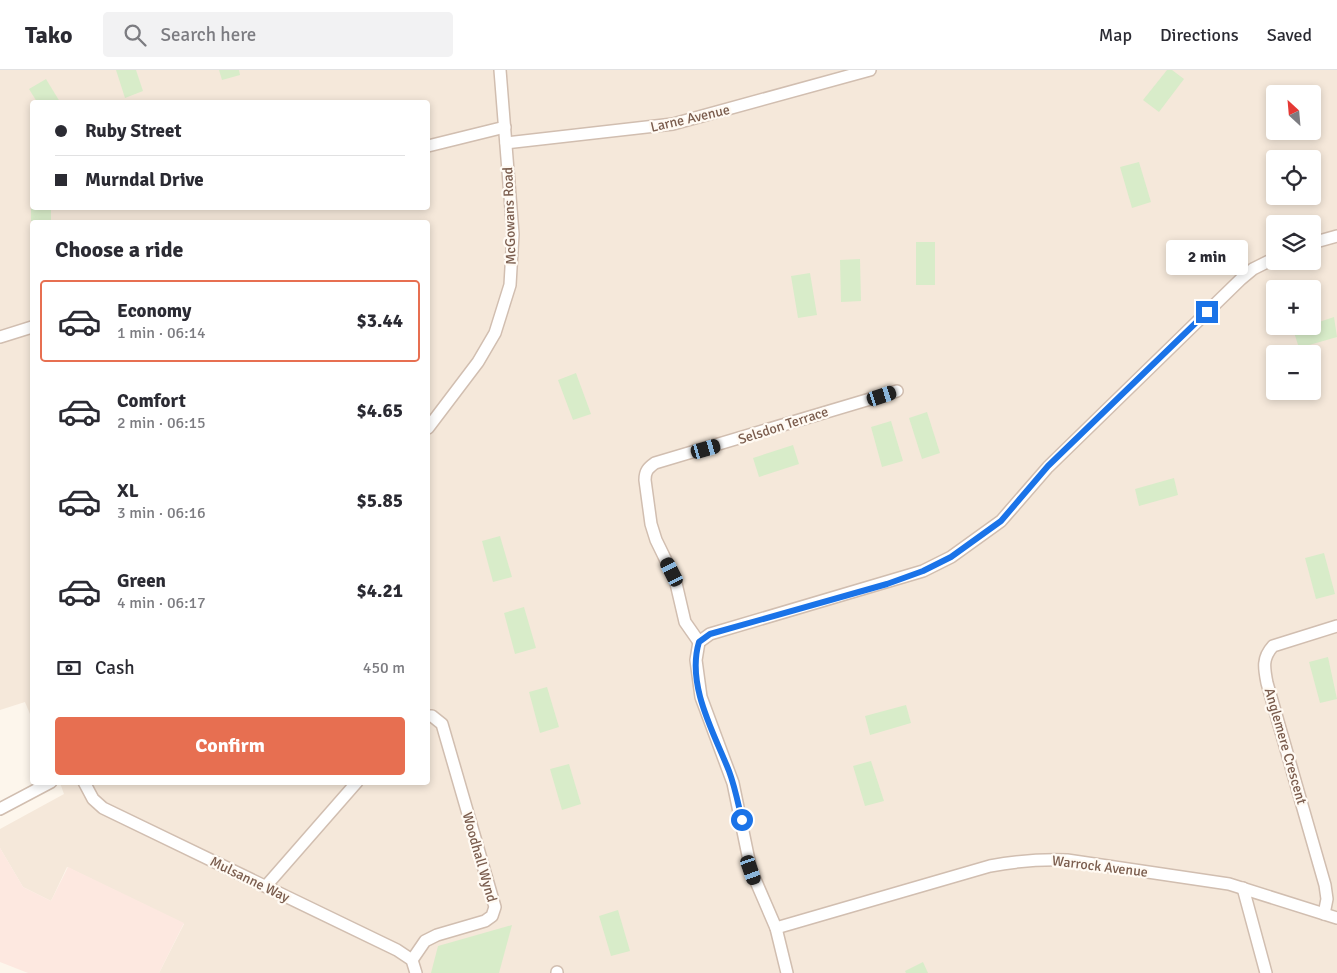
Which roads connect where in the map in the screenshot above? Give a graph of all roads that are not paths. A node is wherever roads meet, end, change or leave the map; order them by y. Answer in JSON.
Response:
{"nodes":[{"id":1,"x":500,"y":70,"type":"edge"},
{"id":2,"x":870,"y":70,"type":"edge"},
{"id":3,"x":505,"y":127,"type":"junction"},
{"id":4,"x":506,"y":143,"type":"junction"},
{"id":5,"x":430,"y":146,"type":"edge"},
{"id":6,"x":1337,"y":236,"type":"edge"},
{"id":7,"x":1321,"y":240,"type":"edge"},
{"id":8,"x":1266,"y":262,"type":"edge"},
{"id":9,"x":30,"y":328,"type":"edge"},
{"id":10,"x":0,"y":337,"type":"edge"},
{"id":11,"x":897,"y":390,"type":"dead end"},
{"id":12,"x":430,"y":425,"type":"edge"},
{"id":13,"x":1337,"y":626,"type":"edge"},
{"id":14,"x":699,"y":642,"type":"junction"},
{"id":15,"x":430,"y":716,"type":"edge"},
{"id":16,"x":45,"y":785,"type":"edge"},
{"id":17,"x":86,"y":785,"type":"edge"},
{"id":18,"x":354,"y":785,"type":"edge"},
{"id":19,"x":0,"y":809,"type":"edge"},
{"id":20,"x":266,"y":886,"type":"junction"},
{"id":21,"x":1243,"y":888,"type":"junction"},
{"id":22,"x":1324,"y":914,"type":"junction"},
{"id":23,"x":1337,"y":918,"type":"edge"},
{"id":24,"x":776,"y":928,"type":"junction"},
{"id":25,"x":412,"y":960,"type":"junction"},
{"id":26,"x":416,"y":973,"type":"edge"},
{"id":27,"x":787,"y":973,"type":"edge"},
{"id":28,"x":1266,"y":973,"type":"edge"}],
"edges":[{"from":1,"to":3,"type":"street","name":"McGowans Road"},
{"from":2,"to":4,"type":"street","name":"Larne Avenue"},
{"from":3,"to":4,"type":"street","name":"McGowans Road"},
{"from":3,"to":5,"type":"street"},
{"from":4,"to":12,"type":"street","name":"McGowans Road"},
{"from":6,"to":7,"type":"street"},
{"from":8,"to":14,"type":"street"},
{"from":9,"to":10,"type":"street"},
{"from":11,"to":14,"type":"street","name":"Selsdon Terrace"},
{"from":13,"to":22,"type":"street","name":"Anglemere Crescent"},
{"from":14,"to":24,"type":"street"},
{"from":15,"to":25,"type":"street","name":"Woodhall Wynd"},
{"from":16,"to":19,"type":"street"},
{"from":17,"to":20,"type":"street","name":"Mulsanne Way"},
{"from":18,"to":20,"type":"street"},
{"from":20,"to":25,"type":"street","name":"Mulsanne Way"},
{"from":21,"to":22,"type":"street","name":"Warrock Avenue"},
{"from":21,"to":24,"type":"street","name":"Warrock Avenue"},
{"from":21,"to":28,"type":"street"},
{"from":22,"to":23,"type":"street","name":"Warrock Avenue"},
{"from":24,"to":27,"type":"street"},
{"from":25,"to":26,"type":"street"}]}
